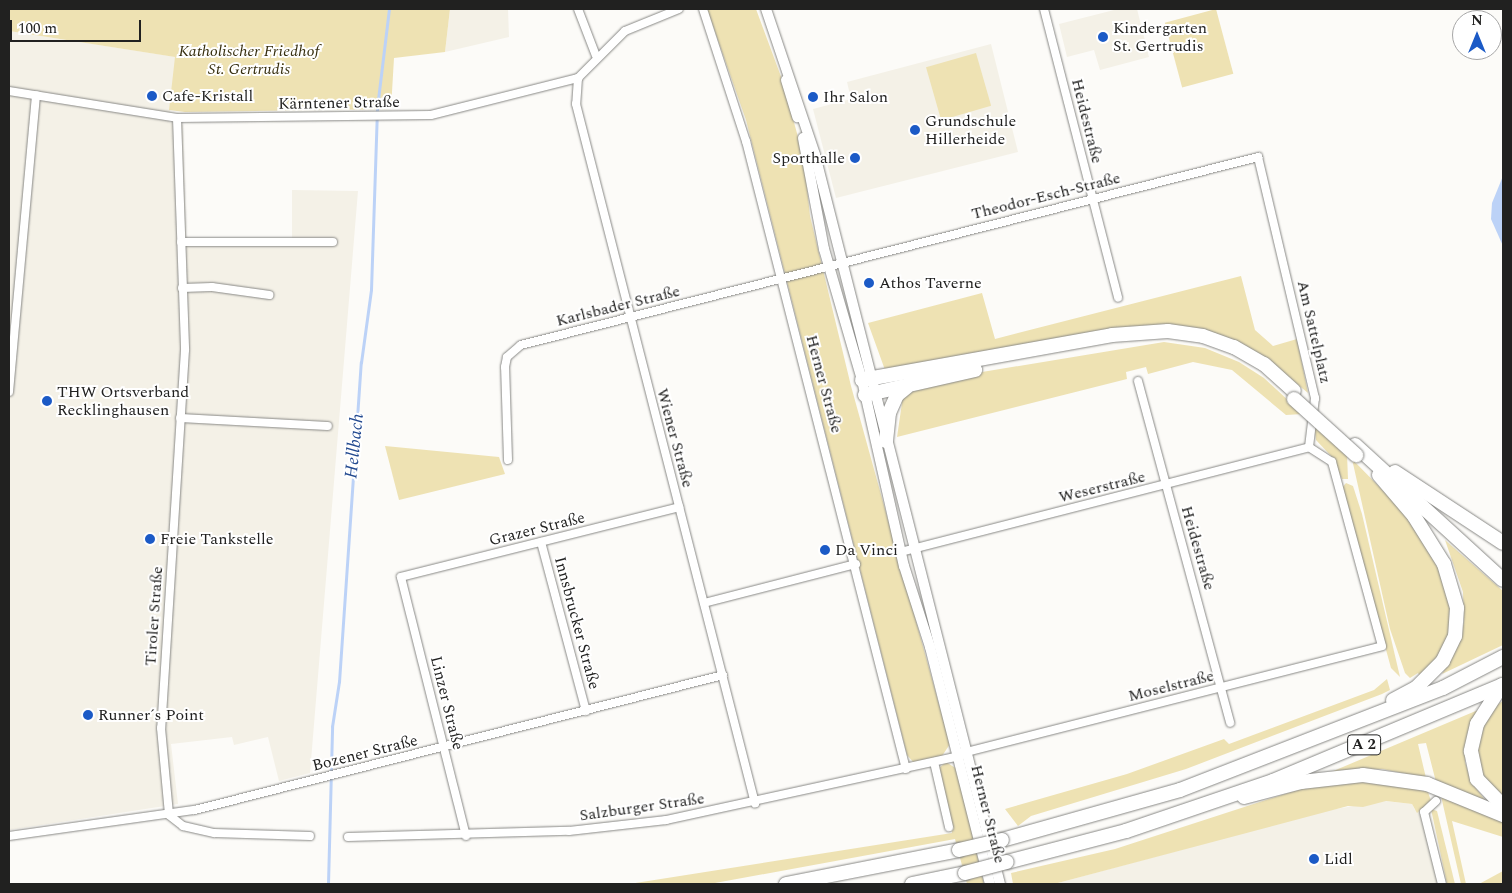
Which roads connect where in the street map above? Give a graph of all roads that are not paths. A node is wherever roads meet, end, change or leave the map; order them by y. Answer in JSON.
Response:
{"nodes":[{"id":1,"x":578,"y":9,"type":"edge"},
{"id":2,"x":679,"y":9,"type":"edge"},
{"id":3,"x":704,"y":9,"type":"edge"},
{"id":4,"x":761,"y":9,"type":"edge"},
{"id":5,"x":766,"y":9,"type":"edge"},
{"id":6,"x":1044,"y":9,"type":"edge"},
{"id":7,"x":596,"y":56,"type":"junction"},
{"id":8,"x":578,"y":78,"type":"junction"},
{"id":9,"x":9,"y":91,"type":"edge"},
{"id":10,"x":36,"y":95,"type":"junction"},
{"id":11,"x":177,"y":118,"type":"junction"},
{"id":12,"x":1258,"y":157,"type":"joint"},
{"id":13,"x":1092,"y":198,"type":"junction"},
{"id":14,"x":181,"y":242,"type":"junction"},
{"id":15,"x":333,"y":242,"type":"dead end"},
{"id":16,"x":841,"y":264,"type":"junction"},
{"id":17,"x":829,"y":268,"type":"junction"},
{"id":18,"x":780,"y":280,"type":"junction"},
{"id":19,"x":182,"y":288,"type":"junction"},
{"id":20,"x":269,"y":295,"type":"dead end"},
{"id":21,"x":1118,"y":298,"type":"dead end"},
{"id":22,"x":629,"y":317,"type":"junction"},
{"id":23,"x":866,"y":379,"type":"junction"},
{"id":24,"x":1138,"y":381,"type":"dead end"},
{"id":25,"x":919,"y":382,"type":"junction"},
{"id":26,"x":9,"y":392,"type":"edge"},
{"id":27,"x":870,"y":394,"type":"junction"},
{"id":28,"x":1294,"y":395,"type":"junction"},
{"id":29,"x":180,"y":418,"type":"junction"},
{"id":30,"x":328,"y":426,"type":"dead end"},
{"id":31,"x":886,"y":441,"type":"junction"},
{"id":32,"x":1310,"y":447,"type":"junction"},
{"id":33,"x":1356,"y":450,"type":"junction"},
{"id":34,"x":508,"y":460,"type":"dead end"},
{"id":35,"x":1379,"y":475,"type":"junction"},
{"id":36,"x":1166,"y":485,"type":"junction"},
{"id":37,"x":679,"y":507,"type":"junction"},
{"id":38,"x":542,"y":542,"type":"junction"},
{"id":39,"x":1503,"y":543,"type":"edge"},
{"id":40,"x":914,"y":548,"type":"junction"},
{"id":41,"x":901,"y":552,"type":"junction"},
{"id":42,"x":856,"y":564,"type":"junction"},
{"id":43,"x":401,"y":577,"type":"joint"},
{"id":44,"x":1503,"y":580,"type":"edge"},
{"id":45,"x":1503,"y":587,"type":"edge"},
{"id":46,"x":704,"y":603,"type":"junction"},
{"id":47,"x":1503,"y":657,"type":"edge"},
{"id":48,"x":723,"y":675,"type":"junction"},
{"id":49,"x":1502,"y":685,"type":"edge"},
{"id":50,"x":1223,"y":687,"type":"junction"},
{"id":51,"x":586,"y":711,"type":"junction"},
{"id":52,"x":1230,"y":723,"type":"dead end"},
{"id":53,"x":1347,"y":727,"type":"junction"},
{"id":54,"x":444,"y":748,"type":"junction"},
{"id":55,"x":961,"y":753,"type":"junction"},
{"id":56,"x":934,"y":762,"type":"junction"},
{"id":57,"x":906,"y":769,"type":"junction"},
{"id":58,"x":1434,"y":791,"type":"junction"},
{"id":59,"x":1224,"y":798,"type":"junction"},
{"id":60,"x":755,"y":803,"type":"junction"},
{"id":61,"x":1503,"y":806,"type":"edge"},
{"id":62,"x":169,"y":815,"type":"junction"},
{"id":63,"x":1503,"y":815,"type":"edge"},
{"id":64,"x":949,"y":826,"type":"dead end"},
{"id":65,"x":9,"y":836,"type":"edge"},
{"id":66,"x":310,"y":836,"type":"dead end"},
{"id":67,"x":466,"y":836,"type":"junction"},
{"id":68,"x":348,"y":837,"type":"dead end"},
{"id":69,"x":786,"y":884,"type":"edge"},
{"id":70,"x":912,"y":884,"type":"edge"},
{"id":71,"x":990,"y":884,"type":"edge"},
{"id":72,"x":1000,"y":884,"type":"edge"},
{"id":73,"x":1442,"y":884,"type":"edge"}],
"edges":[{"from":1,"to":7,"type":"street"},
{"from":2,"to":7,"type":"street"},
{"from":3,"to":18,"type":"street","name":"Herner Straße"},
{"from":4,"to":17,"type":"main road","name":"Herner Straße"},
{"from":5,"to":16,"type":"main road","name":"Herner Straße"},
{"from":6,"to":13,"type":"street","name":"Heidestraße"},
{"from":7,"to":8,"type":"street"},
{"from":8,"to":11,"type":"street","name":"Kärntener Straße"},
{"from":8,"to":22,"type":"street","name":"Wiener Straße"},
{"from":9,"to":10,"type":"street","name":"Kärntener Straße"},
{"from":10,"to":11,"type":"street","name":"Kärntener Straße"},
{"from":10,"to":26,"type":"street"},
{"from":11,"to":14,"type":"street","name":"Tiroler Straße"},
{"from":12,"to":13,"type":"street","name":"Theodor-Esch-Straße"},
{"from":12,"to":32,"type":"street","name":"Am Sattelplatz"},
{"from":13,"to":16,"type":"street","name":"Theodor-Esch-Straße"},
{"from":13,"to":21,"type":"street","name":"Heidestraße"},
{"from":14,"to":15,"type":"street"},
{"from":14,"to":19,"type":"street","name":"Tiroler Straße"},
{"from":16,"to":17,"type":"street","name":"Karlsbader Straße"},
{"from":16,"to":23,"type":"main road","name":"Herner Straße"},
{"from":17,"to":18,"type":"street","name":"Karlsbader Straße"},
{"from":17,"to":23,"type":"main road","name":"Herner Straße"},
{"from":18,"to":22,"type":"street","name":"Karlsbader Straße"},
{"from":18,"to":42,"type":"street","name":"Herner Straße"},
{"from":19,"to":20,"type":"street"},
{"from":19,"to":29,"type":"street","name":"Tiroler Straße"},
{"from":22,"to":34,"type":"street","name":"Karlsbader Straße"},
{"from":22,"to":37,"type":"street","name":"Wiener Straße"},
{"from":23,"to":27,"type":"main road","name":"Herner Straße"},
{"from":23,"to":28,"type":"highway"},
{"from":24,"to":36,"type":"street","name":"Heidestraße"},
{"from":25,"to":27,"type":"highway"},
{"from":25,"to":28,"type":"highway"},
{"from":25,"to":31,"type":"highway"},
{"from":27,"to":31,"type":"main road","name":"Herner Straße"},
{"from":27,"to":41,"type":"main road","name":"Herner Straße"},
{"from":28,"to":33,"type":"highway"},
{"from":29,"to":30,"type":"street"},
{"from":29,"to":62,"type":"street","name":"Tiroler Straße"},
{"from":31,"to":40,"type":"main road","name":"Herner Straße"},
{"from":32,"to":36,"type":"street","name":"Weserstraße"},
{"from":32,"to":50,"type":"street","name":"Moselstraße"},
{"from":33,"to":35,"type":"highway"},
{"from":33,"to":39,"type":"highway"},
{"from":33,"to":44,"type":"highway"},
{"from":35,"to":45,"type":"highway"},
{"from":35,"to":53,"type":"highway"},
{"from":36,"to":40,"type":"street","name":"Weserstraße"},
{"from":36,"to":50,"type":"street","name":"Heidestraße"},
{"from":37,"to":38,"type":"street","name":"Grazer Straße"},
{"from":37,"to":46,"type":"street","name":"Wiener Straße"},
{"from":38,"to":43,"type":"street","name":"Grazer Straße"},
{"from":38,"to":51,"type":"street","name":"Innsbrucker Straße"},
{"from":40,"to":41,"type":"street","name":"Weserstraße"},
{"from":40,"to":55,"type":"main road","name":"Herner Straße"},
{"from":41,"to":55,"type":"main road","name":"Herner Straße"},
{"from":42,"to":46,"type":"street"},
{"from":42,"to":57,"type":"street","name":"Herner Straße"},
{"from":43,"to":54,"type":"street","name":"Linzer Straße"},
{"from":46,"to":48,"type":"street","name":"Wiener Straße"},
{"from":47,"to":53,"type":"highway","number":"A 2"},
{"from":48,"to":51,"type":"street","name":"Bozener Straße"},
{"from":48,"to":60,"type":"street","name":"Wiener Straße"},
{"from":49,"to":59,"type":"highway","number":"A 2"},
{"from":49,"to":61,"type":"highway"},
{"from":50,"to":52,"type":"street","name":"Heidestraße"},
{"from":50,"to":55,"type":"street","name":"Moselstraße"},
{"from":51,"to":54,"type":"street","name":"Bozener Straße"},
{"from":53,"to":69,"type":"highway","number":"A 2","bridge":true},
{"from":54,"to":62,"type":"street","name":"Bozener Straße"},
{"from":54,"to":67,"type":"street","name":"Linzer Straße"},
{"from":55,"to":56,"type":"street","name":"Salzburger Straße"},
{"from":55,"to":71,"type":"main road","name":"Herner Straße"},
{"from":55,"to":72,"type":"main road","name":"Herner Straße"},
{"from":56,"to":57,"type":"street","name":"Salzburger Straße"},
{"from":56,"to":64,"type":"street"},
{"from":57,"to":60,"type":"street","name":"Salzburger Straße"},
{"from":58,"to":59,"type":"highway"},
{"from":58,"to":63,"type":"highway"},
{"from":58,"to":73,"type":"street"},
{"from":59,"to":70,"type":"highway","number":"A 2","bridge":true},
{"from":60,"to":67,"type":"street","name":"Salzburger Straße"},
{"from":62,"to":65,"type":"street","name":"Bozener Straße"},
{"from":62,"to":66,"type":"street"},
{"from":67,"to":68,"type":"street","name":"Salzburger Straße"}]}
